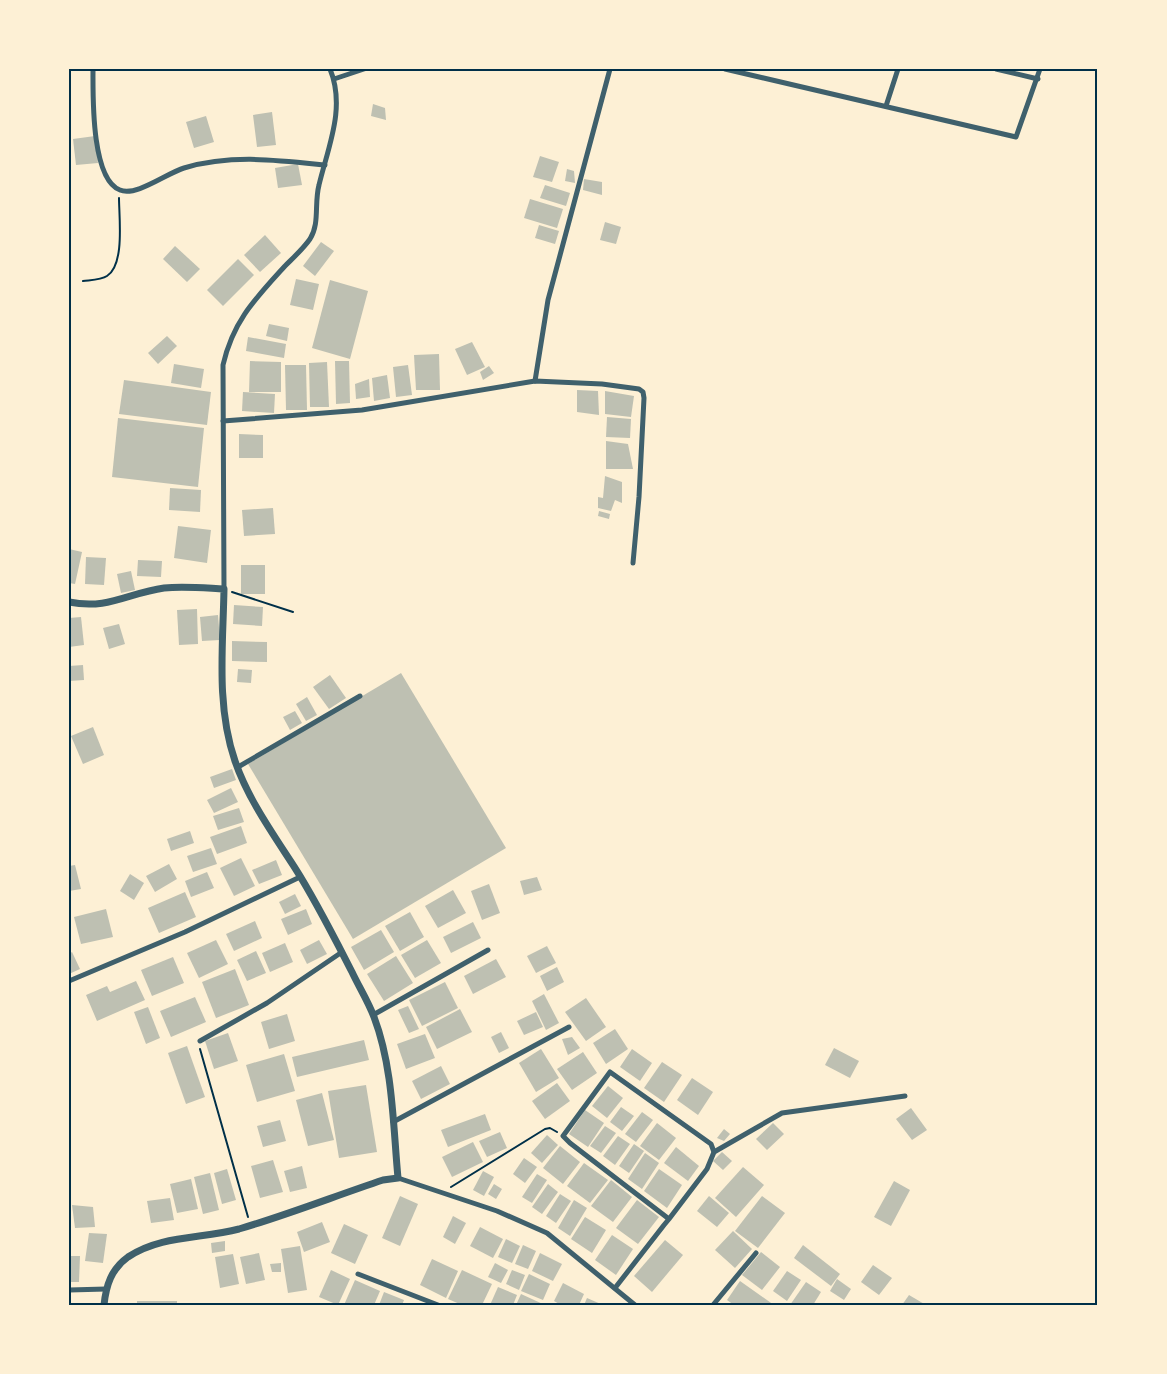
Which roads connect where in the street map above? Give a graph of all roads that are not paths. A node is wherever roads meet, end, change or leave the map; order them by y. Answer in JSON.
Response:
{"nodes":[{"id":1,"x":93,"y":69,"type":"edge"},
{"id":2,"x":330,"y":69,"type":"edge"},
{"id":3,"x":364,"y":69,"type":"edge"},
{"id":4,"x":610,"y":69,"type":"edge"},
{"id":5,"x":725,"y":69,"type":"edge"},
{"id":6,"x":898,"y":69,"type":"edge"},
{"id":7,"x":996,"y":69,"type":"edge"},
{"id":8,"x":1041,"y":69,"type":"edge"},
{"id":9,"x":753,"y":72,"type":"edge"},
{"id":10,"x":334,"y":79,"type":"junction"},
{"id":11,"x":1038,"y":79,"type":"junction"},
{"id":12,"x":886,"y":106,"type":"junction"},
{"id":13,"x":325,"y":165,"type":"junction"},
{"id":14,"x":535,"y":381,"type":"junction"},
{"id":15,"x":223,"y":420,"type":"junction"},
{"id":16,"x":633,"y":563,"type":"dead end"},
{"id":17,"x":224,"y":589,"type":"junction"},
{"id":18,"x":69,"y":602,"type":"edge"},
{"id":19,"x":360,"y":696,"type":"dead end"},
{"id":20,"x":236,"y":765,"type":"junction"},
{"id":21,"x":300,"y":877,"type":"junction"},
{"id":22,"x":488,"y":950,"type":"dead end"},
{"id":23,"x":342,"y":952,"type":"junction"},
{"id":24,"x":69,"y":981,"type":"edge"},
{"id":25,"x":373,"y":1015,"type":"junction"},
{"id":26,"x":568,"y":1027,"type":"dead end"},
{"id":27,"x":200,"y":1041,"type":"road end"},
{"id":28,"x":905,"y":1096,"type":"dead end"},
{"id":29,"x":393,"y":1122,"type":"junction"},
{"id":30,"x":714,"y":1152,"type":"junction"},
{"id":31,"x":398,"y":1178,"type":"junction"},
{"id":32,"x":669,"y":1219,"type":"junction"},
{"id":33,"x":756,"y":1253,"type":"dead end"},
{"id":34,"x":358,"y":1274,"type":"dead end"},
{"id":35,"x":106,"y":1288,"type":"junction"},
{"id":36,"x":615,"y":1288,"type":"junction"},
{"id":37,"x":69,"y":1290,"type":"edge"},
{"id":38,"x":626,"y":1302,"type":"edge"},
{"id":39,"x":104,"y":1305,"type":"edge"},
{"id":40,"x":438,"y":1305,"type":"edge"},
{"id":41,"x":635,"y":1305,"type":"edge"},
{"id":42,"x":713,"y":1305,"type":"edge"}],
"edges":[{"from":1,"to":13,"type":"street"},
{"from":2,"to":10,"type":"street"},
{"from":3,"to":10,"type":"street"},
{"from":4,"to":14,"type":"street"},
{"from":5,"to":9,"type":"street"},
{"from":6,"to":12,"type":"street"},
{"from":7,"to":11,"type":"street"},
{"from":8,"to":11,"type":"street"},
{"from":9,"to":12,"type":"street"},
{"from":10,"to":13,"type":"street"},
{"from":11,"to":12,"type":"street"},
{"from":13,"to":15,"type":"street"},
{"from":14,"to":15,"type":"street"},
{"from":14,"to":16,"type":"street"},
{"from":15,"to":17,"type":"street"},
{"from":17,"to":18,"type":"street"},
{"from":17,"to":20,"type":"street"},
{"from":19,"to":20,"type":"street"},
{"from":20,"to":21,"type":"street"},
{"from":21,"to":23,"type":"street"},
{"from":21,"to":24,"type":"street"},
{"from":22,"to":25,"type":"street"},
{"from":23,"to":25,"type":"street"},
{"from":23,"to":27,"type":"street"},
{"from":25,"to":29,"type":"street"},
{"from":26,"to":29,"type":"street"},
{"from":28,"to":30,"type":"street"},
{"from":29,"to":31,"type":"street"},
{"from":30,"to":32,"type":"street"},
{"from":30,"to":32,"type":"street"},
{"from":31,"to":35,"type":"street"},
{"from":31,"to":36,"type":"street"},
{"from":32,"to":36,"type":"street"},
{"from":33,"to":42,"type":"street"},
{"from":34,"to":40,"type":"street"},
{"from":35,"to":37,"type":"street"},
{"from":35,"to":39,"type":"street"},
{"from":36,"to":38,"type":"street"},
{"from":38,"to":41,"type":"street"}]}
